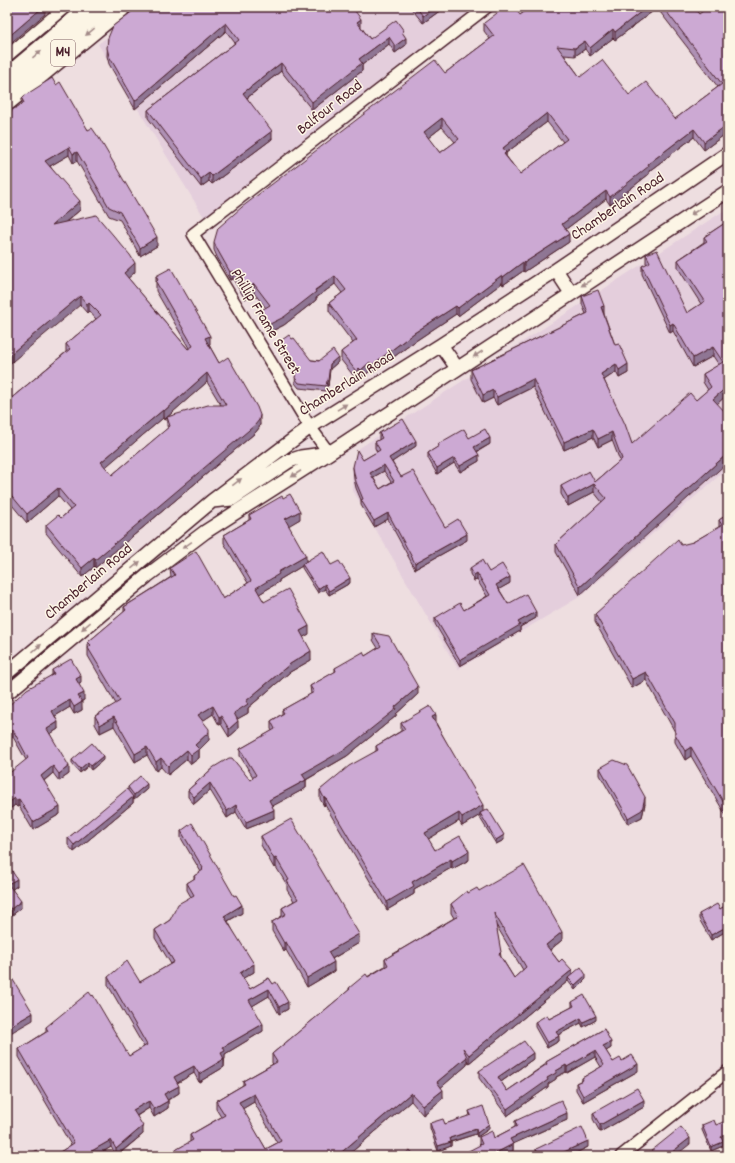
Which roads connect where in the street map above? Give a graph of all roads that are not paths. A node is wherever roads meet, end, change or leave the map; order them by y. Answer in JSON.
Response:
{"nodes":[{"id":1,"x":65,"y":7,"type":"edge"},
{"id":2,"x":93,"y":7,"type":"edge"},
{"id":3,"x":120,"y":7,"type":"edge"},
{"id":4,"x":487,"y":7,"type":"edge"},
{"id":5,"x":7,"y":56,"type":"edge"},
{"id":6,"x":7,"y":79,"type":"edge"},
{"id":7,"x":7,"y":100,"type":"edge"},
{"id":8,"x":728,"y":153,"type":"edge"},
{"id":9,"x":728,"y":191,"type":"edge"},
{"id":10,"x":193,"y":234,"type":"joint"},
{"id":11,"x":556,"y":270,"type":"junction"},
{"id":12,"x":571,"y":293,"type":"junction"},
{"id":13,"x":441,"y":345,"type":"junction"},
{"id":14,"x":457,"y":368,"type":"junction"},
{"id":15,"x":310,"y":427,"type":"junction"},
{"id":16,"x":329,"y":453,"type":"junction"},
{"id":17,"x":212,"y":501,"type":"junction"},
{"id":18,"x":192,"y":518,"type":"junction"},
{"id":19,"x":205,"y":532,"type":"junction"},
{"id":20,"x":7,"y":674,"type":"edge"},
{"id":21,"x":7,"y":693,"type":"edge"},
{"id":22,"x":728,"y":1071,"type":"edge"},
{"id":23,"x":622,"y":1156,"type":"edge"}],
"edges":[{"from":1,"to":5,"type":"street"},
{"from":6,"to":2,"type":"highway","number":"M4","one_way":true},
{"from":3,"to":7,"type":"highway","number":"M4","one_way":true},
{"from":4,"to":10,"type":"street","name":"Balfour Road"},
{"from":8,"to":11,"type":"street","name":"Chamberlain Road"},
{"from":9,"to":12,"type":"street","name":"Chamberlain Road","one_way":true},
{"from":10,"to":15,"type":"street","name":"Phillip Frame Street"},
{"from":11,"to":12,"type":"street"},
{"from":11,"to":13,"type":"street","name":"Chamberlain Road"},
{"from":12,"to":14,"type":"street","name":"Chamberlain Road","one_way":true},
{"from":13,"to":14,"type":"street"},
{"from":15,"to":13,"type":"street","name":"Chamberlain Road","one_way":true},
{"from":14,"to":16,"type":"street","name":"Chamberlain Road"},
{"from":15,"to":16,"type":"street","name":"Phillip Frame Street"},
{"from":17,"to":15,"type":"street","name":"Chamberlain Road","one_way":true},
{"from":16,"to":17,"type":"street"},
{"from":16,"to":19,"type":"street","name":"Chamberlain Road","one_way":true},
{"from":17,"to":18,"type":"street","name":"Chamberlain Road"},
{"from":18,"to":19,"type":"street"},
{"from":20,"to":18,"type":"street","name":"Chamberlain Road","one_way":true},
{"from":19,"to":21,"type":"street","name":"Chamberlain Road","one_way":true},
{"from":22,"to":23,"type":"street"}]}
